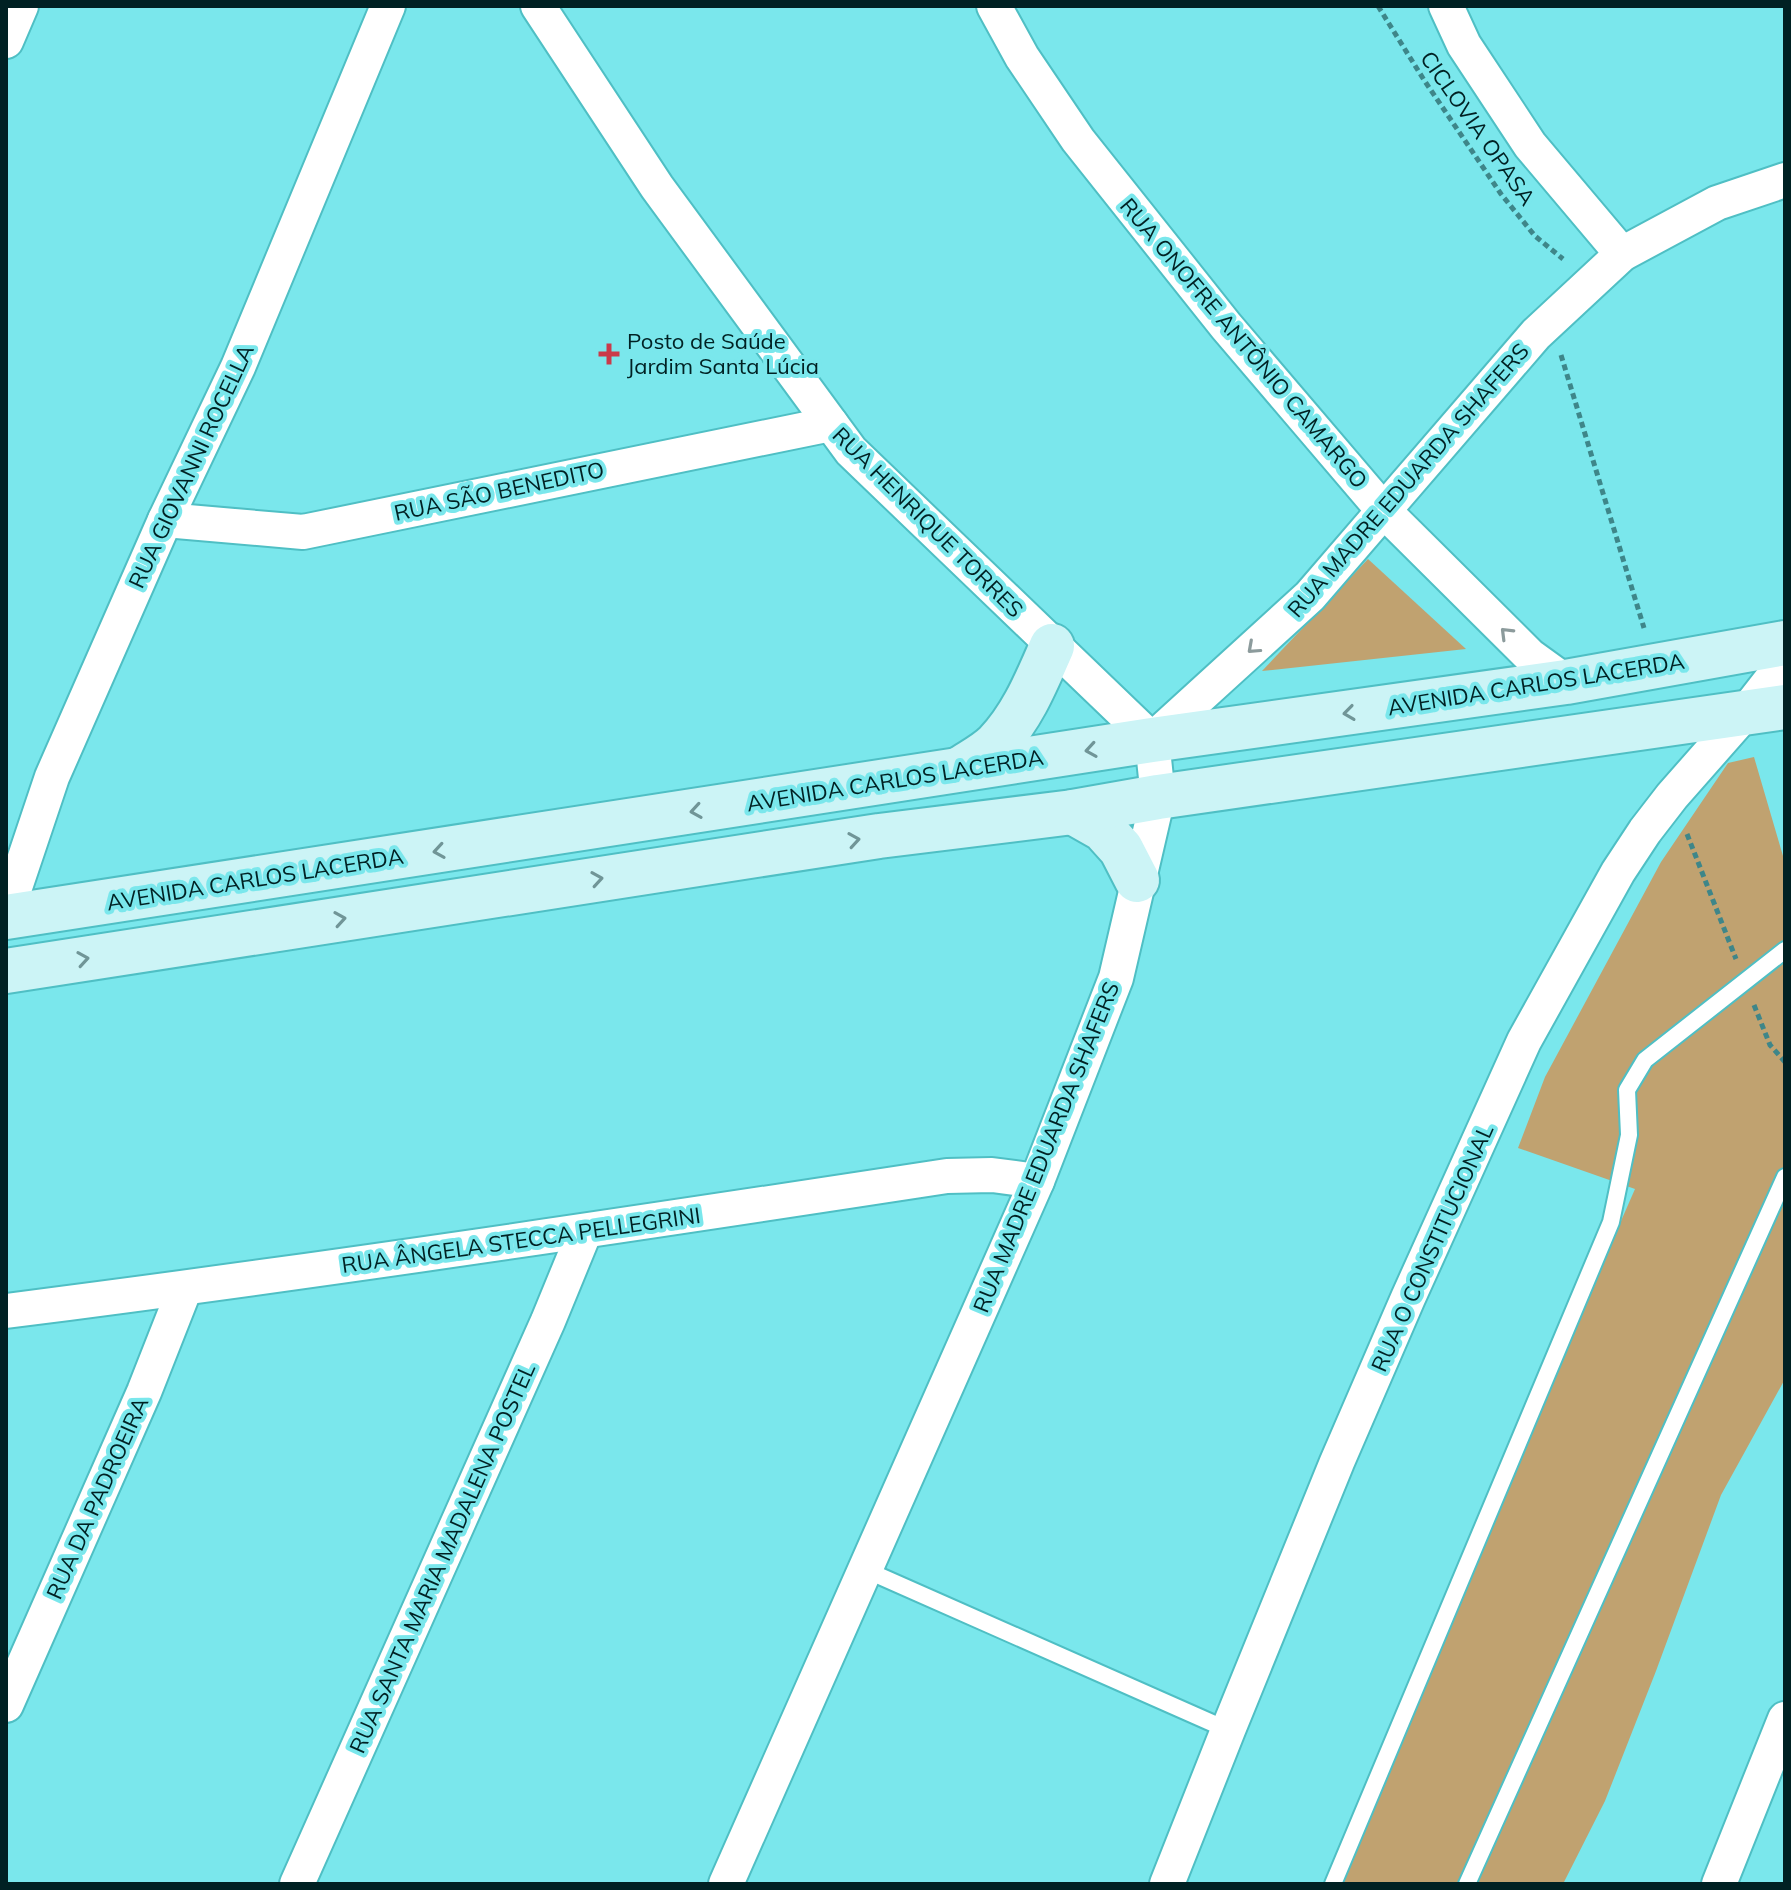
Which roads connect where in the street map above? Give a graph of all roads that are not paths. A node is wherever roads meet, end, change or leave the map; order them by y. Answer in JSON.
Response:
{"nodes":[{"id":1,"x":21,"y":6,"type":"edge"},
{"id":2,"x":538,"y":6,"type":"edge"},
{"id":3,"x":994,"y":6,"type":"edge"},
{"id":4,"x":1446,"y":6,"type":"edge"},
{"id":5,"x":393,"y":11,"type":"edge"},
{"id":6,"x":6,"y":41,"type":"edge"},
{"id":7,"x":1785,"y":180,"type":"edge"},
{"id":8,"x":1622,"y":254,"type":"junction"},
{"id":9,"x":831,"y":424,"type":"junction"},
{"id":10,"x":1383,"y":510,"type":"junction"},
{"id":11,"x":165,"y":520,"type":"junction"},
{"id":12,"x":1785,"y":643,"type":"edge"},
{"id":13,"x":1052,"y":646,"type":"junction"},
{"id":14,"x":1785,"y":662,"type":"edge"},
{"id":15,"x":1566,"y":682,"type":"junction"},
{"id":16,"x":1765,"y":709,"type":"edge"},
{"id":17,"x":1152,"y":740,"type":"junction"},
{"id":18,"x":958,"y":770,"type":"junction"},
{"id":19,"x":1158,"y":797,"type":"junction"},
{"id":20,"x":1073,"y":812,"type":"junction"},
{"id":21,"x":1137,"y":880,"type":"junction"},
{"id":22,"x":6,"y":916,"type":"edge"},
{"id":23,"x":1785,"y":950,"type":"edge"},
{"id":24,"x":6,"y":971,"type":"edge"},
{"id":25,"x":1785,"y":1177,"type":"edge"},
{"id":26,"x":1037,"y":1181,"type":"junction"},
{"id":27,"x":585,"y":1231,"type":"junction"},
{"id":28,"x":185,"y":1288,"type":"junction"},
{"id":29,"x":6,"y":1311,"type":"edge"},
{"id":30,"x":866,"y":1570,"type":"junction"},
{"id":31,"x":6,"y":1705,"type":"edge"},
{"id":32,"x":1785,"y":1719,"type":"edge"},
{"id":33,"x":1228,"y":1730,"type":"junction"},
{"id":34,"x":297,"y":1884,"type":"edge"},
{"id":35,"x":726,"y":1884,"type":"edge"},
{"id":36,"x":1167,"y":1884,"type":"edge"},
{"id":37,"x":1333,"y":1884,"type":"edge"},
{"id":38,"x":1467,"y":1884,"type":"edge"},
{"id":39,"x":1719,"y":1884,"type":"edge"}],
"edges":[{"from":1,"to":6,"type":"street"},
{"from":2,"to":9,"type":"street","name":"RUA HENRIQUE TORRES"},
{"from":3,"to":10,"type":"street","name":"RUA ONOFRE ANTÔNIO CAMARGO"},
{"from":4,"to":8,"type":"street"},
{"from":5,"to":11,"type":"street","name":"RUA GIOVANNI ROCELLA"},
{"from":7,"to":8,"type":"street","name":"RUA MADRE EDUARDA SHAFERS"},
{"from":8,"to":10,"type":"street","name":"RUA MADRE EDUARDA SHAFERS"},
{"from":9,"to":11,"type":"street","name":"RUA SÃO BENEDITO"},
{"from":9,"to":13,"type":"street","name":"RUA HENRIQUE TORRES"},
{"from":15,"to":10,"type":"street","name":"RUA ONOFRE ANTÔNIO CAMARGO","one_way":true},
{"from":10,"to":17,"type":"street","name":"RUA MADRE EDUARDA SHAFERS","one_way":true},
{"from":11,"to":22,"type":"street","name":"RUA GIOVANNI ROCELLA"},
{"from":12,"to":15,"type":"main road","name":"AVENIDA CARLOS LACERDA"},
{"from":13,"to":17,"type":"street","name":"RUA HENRIQUE TORRES"},
{"from":13,"to":18,"type":"main road"},
{"from":14,"to":16,"type":"street","name":"RUA O CONSTITUCIONAL"},
{"from":15,"to":17,"type":"main road","name":"AVENIDA CARLOS LACERDA","one_way":true},
{"from":16,"to":19,"type":"main road"},
{"from":16,"to":33,"type":"street","name":"RUA O CONSTITUCIONAL"},
{"from":17,"to":18,"type":"main road","name":"AVENIDA CARLOS LACERDA","one_way":true},
{"from":17,"to":19,"type":"street","name":"RUA MADRE EDUARDA SHAFERS"},
{"from":18,"to":22,"type":"main road","name":"AVENIDA CARLOS LACERDA","one_way":true},
{"from":19,"to":20,"type":"main road"},
{"from":19,"to":21,"type":"street","name":"RUA MADRE EDUARDA SHAFERS"},
{"from":20,"to":21,"type":"main road"},
{"from":24,"to":20,"type":"main road","one_way":true},
{"from":21,"to":26,"type":"street","name":"RUA MADRE EDUARDA SHAFERS"},
{"from":23,"to":37,"type":"lane"},
{"from":25,"to":38,"type":"lane"},
{"from":26,"to":27,"type":"street","name":"RUA ÂNGELA STECCA PELLEGRINI"},
{"from":26,"to":30,"type":"street","name":"RUA MADRE EDUARDA SHAFERS"},
{"from":27,"to":28,"type":"street","name":"RUA ÂNGELA STECCA PELLEGRINI"},
{"from":27,"to":34,"type":"street","name":"RUA SANTA MARIA MADALENA POSTEL"},
{"from":28,"to":29,"type":"street","name":"RUA ÂNGELA STECCA PELLEGRINI"},
{"from":28,"to":31,"type":"street","name":"RUA DA PADROEIRA"},
{"from":30,"to":33,"type":"lane"},
{"from":30,"to":35,"type":"street","name":"RUA MADRE EDUARDA SHAFERS"},
{"from":32,"to":39,"type":"street"},
{"from":33,"to":36,"type":"street","name":"RUA O CONSTITUCIONAL"}]}
